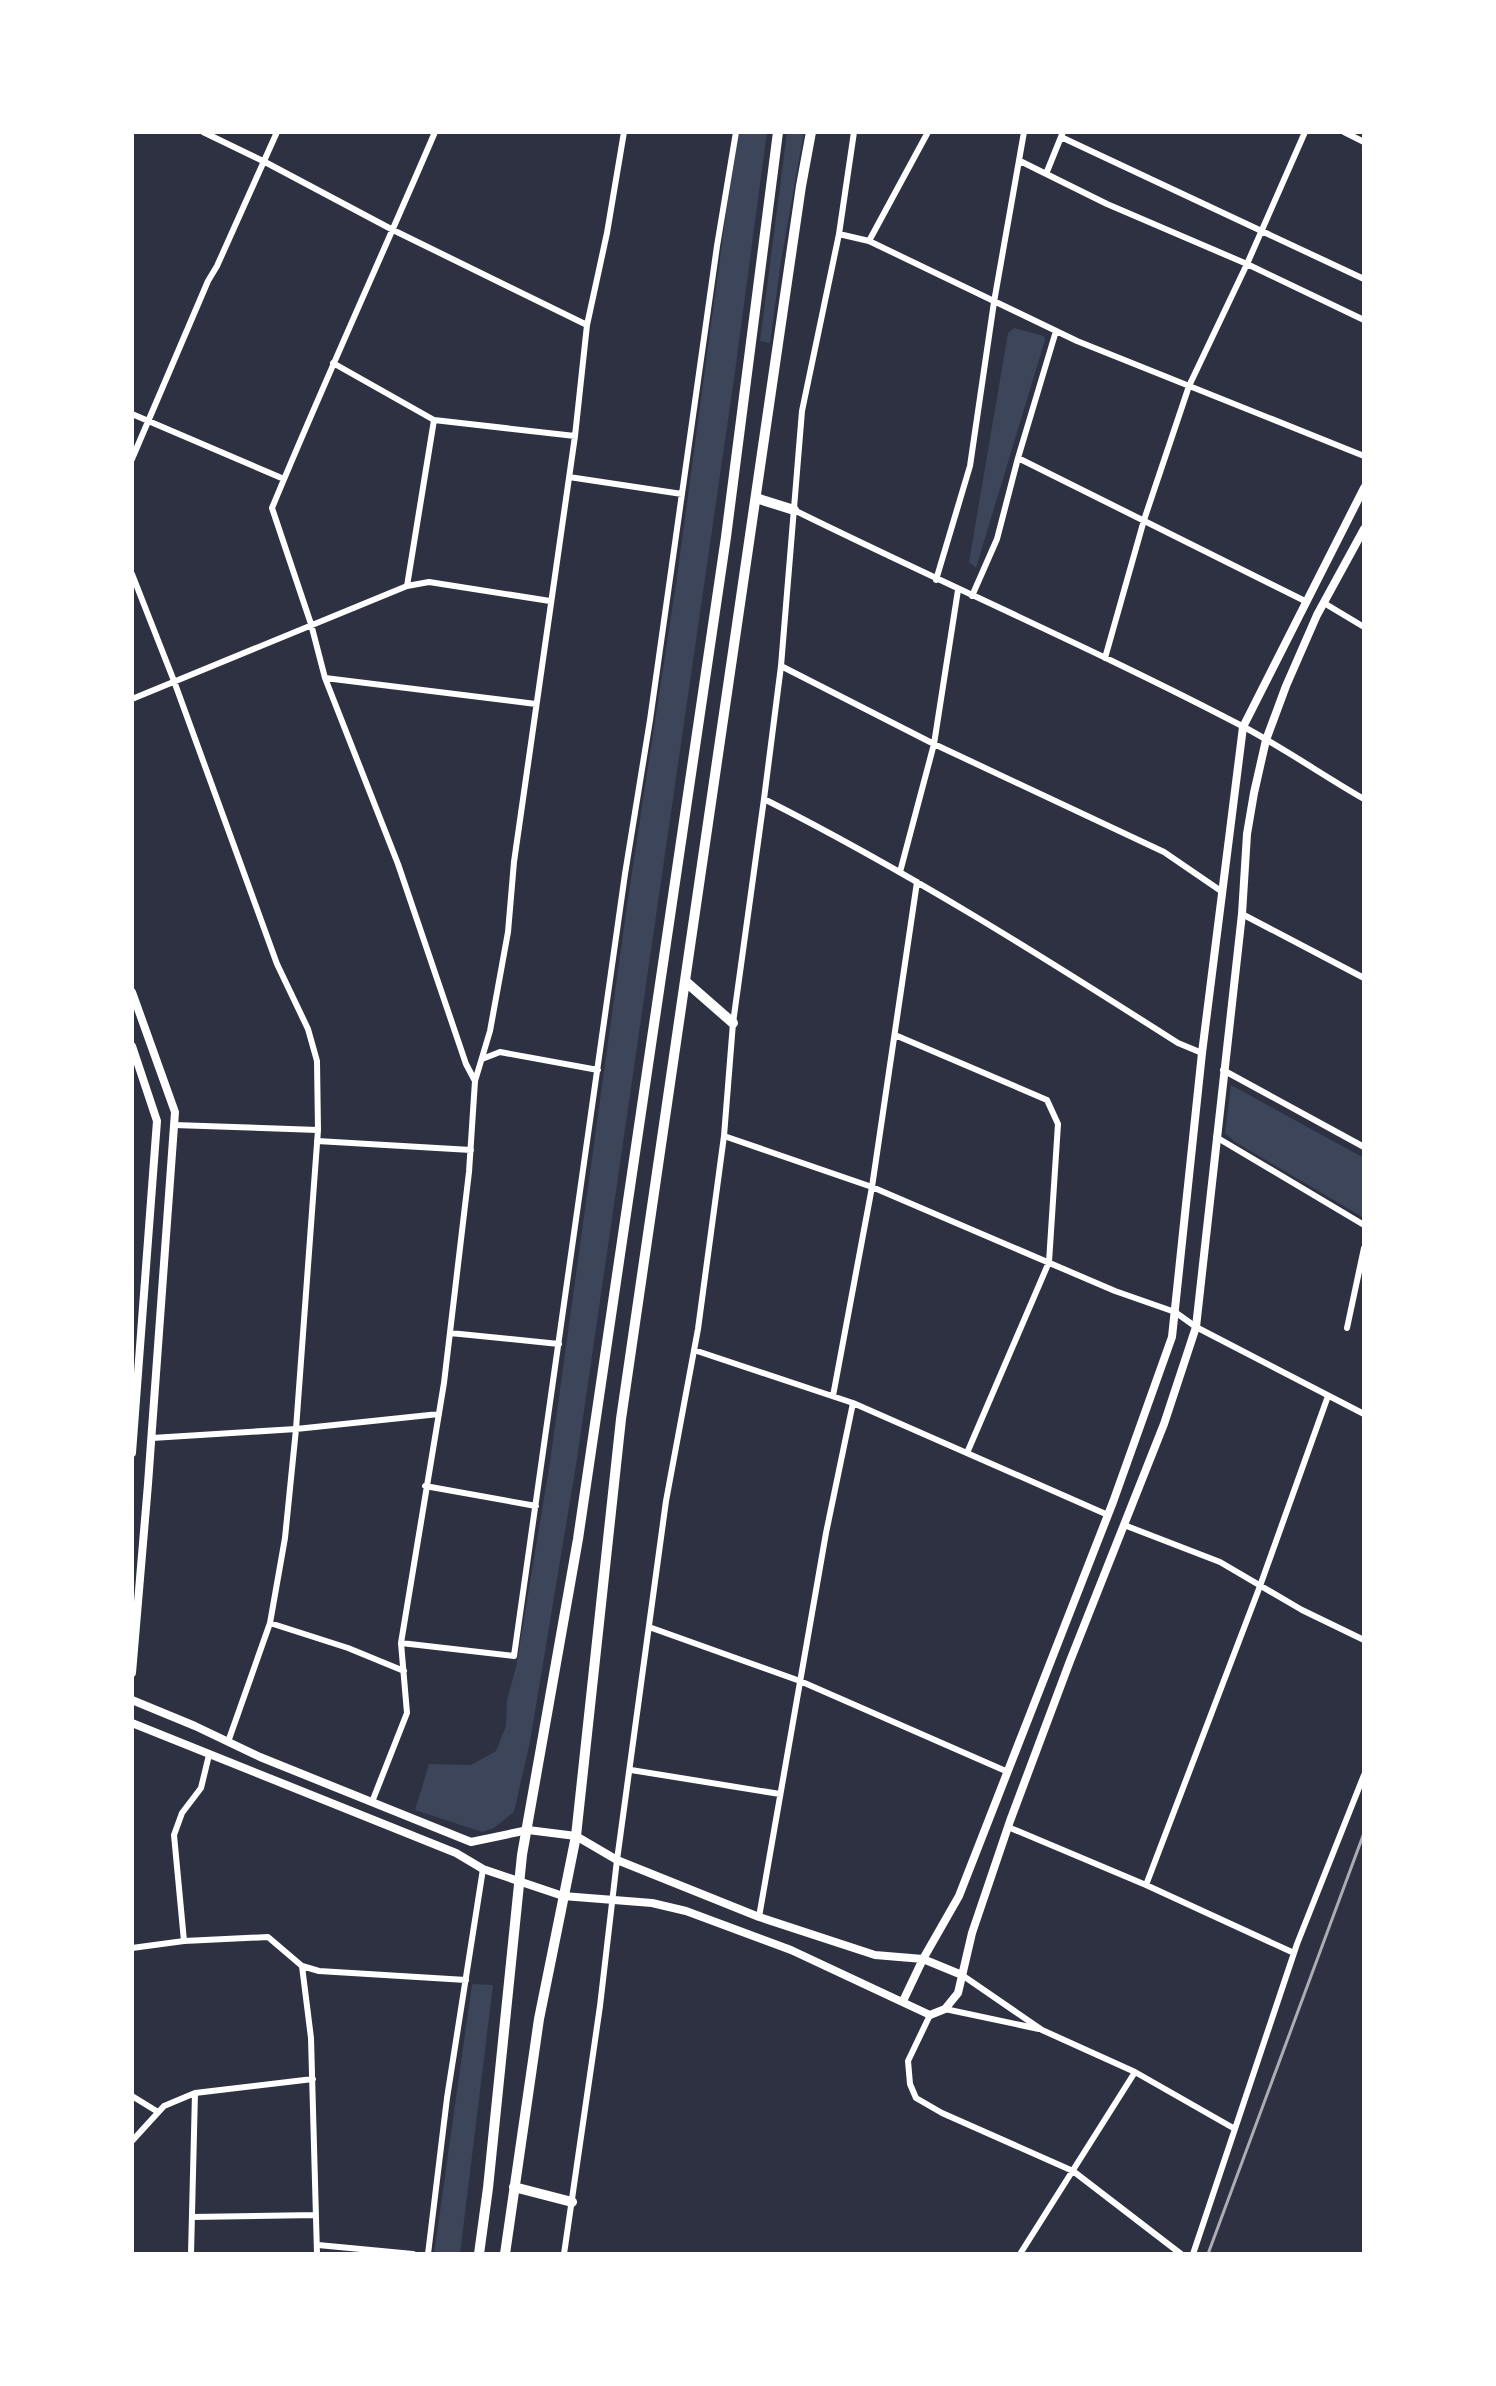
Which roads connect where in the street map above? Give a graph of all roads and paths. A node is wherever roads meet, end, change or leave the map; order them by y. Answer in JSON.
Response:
{"nodes":[{"id":1,"x":203,"y":132,"type":"edge"},
{"id":2,"x":277,"y":132,"type":"edge"},
{"id":3,"x":435,"y":132,"type":"edge"},
{"id":4,"x":624,"y":132,"type":"edge"},
{"id":5,"x":736,"y":132,"type":"edge"},
{"id":6,"x":778,"y":132,"type":"edge"},
{"id":7,"x":811,"y":132,"type":"edge"},
{"id":8,"x":854,"y":132,"type":"edge"},
{"id":9,"x":928,"y":132,"type":"edge"},
{"id":10,"x":1024,"y":132,"type":"edge"},
{"id":11,"x":1305,"y":132,"type":"edge"},
{"id":12,"x":1344,"y":132,"type":"edge"},
{"id":13,"x":1062,"y":135,"type":"edge"},
{"id":14,"x":1364,"y":142,"type":"edge"},
{"id":15,"x":1020,"y":161,"type":"junction"},
{"id":16,"x":265,"y":162,"type":"junction"},
{"id":17,"x":1046,"y":174,"type":"junction"},
{"id":18,"x":393,"y":230,"type":"junction"},
{"id":19,"x":1262,"y":231,"type":"junction"},
{"id":20,"x":839,"y":234,"type":"junction"},
{"id":21,"x":869,"y":241,"type":"junction"},
{"id":22,"x":1247,"y":264,"type":"junction"},
{"id":23,"x":1364,"y":279,"type":"edge"},
{"id":24,"x":994,"y":302,"type":"junction"},
{"id":25,"x":1364,"y":320,"type":"edge"},
{"id":26,"x":587,"y":325,"type":"junction"},
{"id":27,"x":1056,"y":331,"type":"junction"},
{"id":28,"x":333,"y":363,"type":"junction"},
{"id":29,"x":1189,"y":386,"type":"junction"},
{"id":30,"x":132,"y":414,"type":"edge"},
{"id":31,"x":434,"y":420,"type":"junction"},
{"id":32,"x":147,"y":421,"type":"junction"},
{"id":33,"x":575,"y":436,"type":"junction"},
{"id":34,"x":1364,"y":456,"type":"edge"},
{"id":35,"x":1018,"y":458,"type":"junction"},
{"id":36,"x":132,"y":459,"type":"edge"},
{"id":37,"x":569,"y":477,"type":"junction"},
{"id":38,"x":284,"y":479,"type":"junction"},
{"id":39,"x":1364,"y":488,"type":"edge"},
{"id":40,"x":682,"y":494,"type":"junction"},
{"id":41,"x":756,"y":498,"type":"junction"},
{"id":42,"x":794,"y":510,"type":"junction"},
{"id":43,"x":1144,"y":520,"type":"junction"},
{"id":44,"x":1364,"y":529,"type":"edge"},
{"id":45,"x":132,"y":574,"type":"edge"},
{"id":46,"x":936,"y":580,"type":"junction"},
{"id":47,"x":407,"y":586,"type":"junction"},
{"id":48,"x":958,"y":590,"type":"junction"},
{"id":49,"x":972,"y":596,"type":"junction"},
{"id":50,"x":550,"y":601,"type":"junction"},
{"id":51,"x":1305,"y":601,"type":"junction"},
{"id":52,"x":1324,"y":603,"type":"junction"},
{"id":53,"x":311,"y":624,"type":"junction"},
{"id":54,"x":1364,"y":627,"type":"edge"},
{"id":55,"x":1105,"y":658,"type":"junction"},
{"id":56,"x":781,"y":666,"type":"junction"},
{"id":57,"x":325,"y":678,"type":"junction"},
{"id":58,"x":174,"y":681,"type":"junction"},
{"id":59,"x":132,"y":699,"type":"edge"},
{"id":60,"x":536,"y":704,"type":"junction"},
{"id":61,"x":1243,"y":727,"type":"junction"},
{"id":62,"x":1266,"y":740,"type":"junction"},
{"id":63,"x":934,"y":744,"type":"junction"},
{"id":64,"x":764,"y":799,"type":"junction"},
{"id":65,"x":1364,"y":799,"type":"edge"},
{"id":66,"x":900,"y":872,"type":"junction"},
{"id":67,"x":917,"y":882,"type":"junction"},
{"id":68,"x":1221,"y":891,"type":"junction"},
{"id":69,"x":1242,"y":914,"type":"junction"},
{"id":70,"x":1364,"y":978,"type":"edge"},
{"id":71,"x":685,"y":981,"type":"junction"},
{"id":72,"x":132,"y":992,"type":"edge"},
{"id":73,"x":733,"y":1023,"type":"junction"},
{"id":74,"x":895,"y":1035,"type":"junction"},
{"id":75,"x":132,"y":1046,"type":"edge"},
{"id":76,"x":1202,"y":1053,"type":"junction"},
{"id":77,"x":482,"y":1059,"type":"junction"},
{"id":78,"x":598,"y":1070,"type":"junction"},
{"id":79,"x":1223,"y":1070,"type":"junction"},
{"id":80,"x":475,"y":1081,"type":"junction"},
{"id":81,"x":174,"y":1125,"type":"junction"},
{"id":82,"x":318,"y":1130,"type":"junction"},
{"id":83,"x":724,"y":1136,"type":"junction"},
{"id":84,"x":1216,"y":1137,"type":"junction"},
{"id":85,"x":317,"y":1141,"type":"junction"},
{"id":86,"x":1364,"y":1147,"type":"edge"},
{"id":87,"x":471,"y":1150,"type":"junction"},
{"id":88,"x":872,"y":1187,"type":"junction"},
{"id":89,"x":1364,"y":1225,"type":"edge"},
{"id":90,"x":1364,"y":1248,"type":"edge"},
{"id":91,"x":1049,"y":1262,"type":"junction"},
{"id":92,"x":1175,"y":1312,"type":"junction"},
{"id":93,"x":1196,"y":1327,"type":"junction"},
{"id":94,"x":1347,"y":1328,"type":"dead end"},
{"id":95,"x":450,"y":1333,"type":"junction"},
{"id":96,"x":559,"y":1344,"type":"junction"},
{"id":97,"x":694,"y":1350,"type":"junction"},
{"id":98,"x":833,"y":1396,"type":"junction"},
{"id":99,"x":1328,"y":1396,"type":"junction"},
{"id":100,"x":853,"y":1403,"type":"junction"},
{"id":101,"x":439,"y":1414,"type":"junction"},
{"id":102,"x":1364,"y":1414,"type":"edge"},
{"id":103,"x":296,"y":1429,"type":"junction"},
{"id":104,"x":152,"y":1438,"type":"junction"},
{"id":105,"x":132,"y":1453,"type":"edge"},
{"id":106,"x":967,"y":1453,"type":"junction"},
{"id":107,"x":425,"y":1486,"type":"junction"},
{"id":108,"x":536,"y":1506,"type":"junction"},
{"id":109,"x":1108,"y":1515,"type":"junction"},
{"id":110,"x":1124,"y":1525,"type":"junction"},
{"id":111,"x":1260,"y":1586,"type":"junction"},
{"id":112,"x":270,"y":1623,"type":"junction"},
{"id":113,"x":649,"y":1627,"type":"junction"},
{"id":114,"x":1364,"y":1640,"type":"edge"},
{"id":115,"x":401,"y":1643,"type":"junction"},
{"id":116,"x":404,"y":1671,"type":"junction"},
{"id":117,"x":132,"y":1673,"type":"edge"},
{"id":118,"x":800,"y":1681,"type":"junction"},
{"id":119,"x":132,"y":1700,"type":"edge"},
{"id":120,"x":132,"y":1723,"type":"edge"},
{"id":121,"x":228,"y":1742,"type":"junction"},
{"id":122,"x":209,"y":1755,"type":"junction"},
{"id":123,"x":631,"y":1770,"type":"junction"},
{"id":124,"x":1008,"y":1772,"type":"junction"},
{"id":125,"x":1364,"y":1775,"type":"edge"},
{"id":126,"x":780,"y":1794,"type":"junction"},
{"id":127,"x":372,"y":1802,"type":"junction"},
{"id":128,"x":1008,"y":1827,"type":"junction"},
{"id":129,"x":528,"y":1830,"type":"junction"},
{"id":130,"x":576,"y":1836,"type":"junction"},
{"id":131,"x":617,"y":1860,"type":"junction"},
{"id":132,"x":483,"y":1869,"type":"junction"},
{"id":133,"x":518,"y":1882,"type":"junction"},
{"id":134,"x":1146,"y":1885,"type":"junction"},
{"id":135,"x":563,"y":1896,"type":"junction"},
{"id":136,"x":614,"y":1900,"type":"junction"},
{"id":137,"x":759,"y":1917,"type":"junction"},
{"id":138,"x":184,"y":1941,"type":"junction"},
{"id":139,"x":132,"y":1948,"type":"edge"},
{"id":140,"x":1294,"y":1953,"type":"junction"},
{"id":141,"x":923,"y":1959,"type":"junction"},
{"id":142,"x":302,"y":1966,"type":"junction"},
{"id":143,"x":962,"y":1975,"type":"junction"},
{"id":144,"x":466,"y":1980,"type":"junction"},
{"id":145,"x":903,"y":2001,"type":"junction"},
{"id":146,"x":945,"y":2009,"type":"junction"},
{"id":147,"x":930,"y":2015,"type":"junction"},
{"id":148,"x":1042,"y":2030,"type":"junction"},
{"id":149,"x":1135,"y":2072,"type":"junction"},
{"id":150,"x":313,"y":2079,"type":"junction"},
{"id":151,"x":195,"y":2093,"type":"junction"},
{"id":152,"x":132,"y":2096,"type":"edge"},
{"id":153,"x":158,"y":2112,"type":"junction"},
{"id":154,"x":1235,"y":2129,"type":"junction"},
{"id":155,"x":132,"y":2141,"type":"edge"},
{"id":156,"x":1073,"y":2171,"type":"junction"},
{"id":157,"x":514,"y":2187,"type":"junction"},
{"id":158,"x":572,"y":2202,"type":"junction"},
{"id":159,"x":316,"y":2215,"type":"junction"},
{"id":160,"x":192,"y":2217,"type":"junction"},
{"id":161,"x":318,"y":2245,"type":"junction"},
{"id":162,"x":191,"y":2254,"type":"edge"},
{"id":163,"x":317,"y":2254,"type":"edge"},
{"id":164,"x":413,"y":2254,"type":"edge"},
{"id":165,"x":428,"y":2254,"type":"edge"},
{"id":166,"x":479,"y":2254,"type":"edge"},
{"id":167,"x":505,"y":2254,"type":"edge"},
{"id":168,"x":564,"y":2254,"type":"edge"},
{"id":169,"x":1020,"y":2254,"type":"edge"},
{"id":170,"x":1181,"y":2254,"type":"edge"},
{"id":171,"x":1193,"y":2254,"type":"edge"}],
"edges":[{"from":1,"to":16,"type":"street"},
{"from":2,"to":16,"type":"street"},
{"from":3,"to":18,"type":"street"},
{"from":4,"to":26,"type":"street"},
{"from":5,"to":40,"type":"street"},
{"from":6,"to":129,"type":"highway"},
{"from":7,"to":41,"type":"highway"},
{"from":8,"to":20,"type":"street"},
{"from":9,"to":21,"type":"street"},
{"from":10,"to":15,"type":"street"},
{"from":11,"to":19,"type":"street"},
{"from":12,"to":14,"type":"street"},
{"from":13,"to":17,"type":"street"},
{"from":13,"to":19,"type":"street"},
{"from":15,"to":17,"type":"street"},
{"from":15,"to":24,"type":"street"},
{"from":16,"to":18,"type":"street"},
{"from":16,"to":32,"type":"street"},
{"from":17,"to":22,"type":"street"},
{"from":18,"to":26,"type":"street"},
{"from":18,"to":28,"type":"street"},
{"from":19,"to":22,"type":"street"},
{"from":19,"to":23,"type":"street"},
{"from":20,"to":21,"type":"street"},
{"from":20,"to":42,"type":"street"},
{"from":21,"to":24,"type":"street"},
{"from":22,"to":25,"type":"street"},
{"from":22,"to":29,"type":"street"},
{"from":24,"to":27,"type":"street"},
{"from":24,"to":46,"type":"street"},
{"from":26,"to":33,"type":"street"},
{"from":27,"to":29,"type":"street"},
{"from":27,"to":35,"type":"street"},
{"from":28,"to":31,"type":"street"},
{"from":28,"to":38,"type":"street"},
{"from":29,"to":34,"type":"street"},
{"from":29,"to":43,"type":"street"},
{"from":30,"to":32,"type":"street"},
{"from":31,"to":33,"type":"street"},
{"from":31,"to":47,"type":"street"},
{"from":32,"to":36,"type":"street"},
{"from":32,"to":38,"type":"street"},
{"from":33,"to":37,"type":"street"},
{"from":35,"to":43,"type":"street"},
{"from":35,"to":49,"type":"street"},
{"from":37,"to":40,"type":"street"},
{"from":37,"to":50,"type":"street"},
{"from":38,"to":53,"type":"street"},
{"from":39,"to":51,"type":"main road"},
{"from":40,"to":78,"type":"street"},
{"from":41,"to":42,"type":"highway"},
{"from":41,"to":71,"type":"highway"},
{"from":42,"to":46,"type":"street"},
{"from":42,"to":56,"type":"street"},
{"from":43,"to":51,"type":"street"},
{"from":43,"to":55,"type":"street"},
{"from":44,"to":52,"type":"main road"},
{"from":45,"to":58,"type":"street"},
{"from":46,"to":48,"type":"street"},
{"from":47,"to":50,"type":"street"},
{"from":47,"to":53,"type":"street"},
{"from":48,"to":49,"type":"street"},
{"from":48,"to":63,"type":"street"},
{"from":49,"to":55,"type":"street"},
{"from":50,"to":60,"type":"street"},
{"from":51,"to":61,"type":"main road"},
{"from":52,"to":54,"type":"street"},
{"from":52,"to":62,"type":"main road"},
{"from":53,"to":57,"type":"street"},
{"from":53,"to":58,"type":"street"},
{"from":55,"to":61,"type":"street"},
{"from":56,"to":63,"type":"street"},
{"from":56,"to":64,"type":"street"},
{"from":57,"to":60,"type":"street"},
{"from":57,"to":80,"type":"street"},
{"from":58,"to":59,"type":"street"},
{"from":58,"to":82,"type":"street"},
{"from":60,"to":77,"type":"street"},
{"from":61,"to":62,"type":"street"},
{"from":61,"to":68,"type":"main road"},
{"from":62,"to":65,"type":"street"},
{"from":62,"to":69,"type":"main road"},
{"from":63,"to":66,"type":"street"},
{"from":63,"to":68,"type":"street"},
{"from":64,"to":66,"type":"street"},
{"from":64,"to":73,"type":"street"},
{"from":66,"to":67,"type":"street"},
{"from":67,"to":74,"type":"street"},
{"from":67,"to":76,"type":"street"},
{"from":68,"to":76,"type":"main road"},
{"from":69,"to":70,"type":"street"},
{"from":69,"to":79,"type":"main road"},
{"from":71,"to":73,"type":"highway"},
{"from":71,"to":130,"type":"highway"},
{"from":72,"to":81,"type":"main road"},
{"from":73,"to":83,"type":"street"},
{"from":74,"to":88,"type":"street"},
{"from":74,"to":91,"type":"street"},
{"from":75,"to":105,"type":"main road"},
{"from":76,"to":92,"type":"main road"},
{"from":77,"to":78,"type":"street"},
{"from":77,"to":80,"type":"street"},
{"from":78,"to":96,"type":"street"},
{"from":79,"to":84,"type":"main road"},
{"from":79,"to":86,"type":"street"},
{"from":80,"to":87,"type":"street"},
{"from":81,"to":82,"type":"street"},
{"from":81,"to":104,"type":"main road"},
{"from":82,"to":85,"type":"street"},
{"from":83,"to":88,"type":"street"},
{"from":83,"to":97,"type":"street"},
{"from":84,"to":89,"type":"street"},
{"from":84,"to":93,"type":"main road"},
{"from":85,"to":87,"type":"street"},
{"from":85,"to":103,"type":"street"},
{"from":87,"to":95,"type":"street"},
{"from":88,"to":91,"type":"street"},
{"from":88,"to":98,"type":"street"},
{"from":90,"to":94,"type":"street"},
{"from":91,"to":92,"type":"street"},
{"from":91,"to":106,"type":"street"},
{"from":92,"to":93,"type":"street"},
{"from":92,"to":109,"type":"main road"},
{"from":93,"to":99,"type":"street"},
{"from":93,"to":110,"type":"main road"},
{"from":95,"to":96,"type":"street"},
{"from":95,"to":101,"type":"street"},
{"from":96,"to":108,"type":"street"},
{"from":97,"to":98,"type":"street"},
{"from":97,"to":113,"type":"street"},
{"from":98,"to":100,"type":"street"},
{"from":99,"to":102,"type":"street"},
{"from":99,"to":111,"type":"street"},
{"from":100,"to":106,"type":"street"},
{"from":100,"to":118,"type":"street"},
{"from":101,"to":103,"type":"street"},
{"from":101,"to":107,"type":"street"},
{"from":103,"to":104,"type":"street"},
{"from":103,"to":112,"type":"street"},
{"from":104,"to":117,"type":"main road"},
{"from":106,"to":109,"type":"street"},
{"from":107,"to":108,"type":"street"},
{"from":107,"to":115,"type":"street"},
{"from":108,"to":115,"type":"street"},
{"from":109,"to":124,"type":"main road"},
{"from":110,"to":111,"type":"street"},
{"from":110,"to":128,"type":"main road"},
{"from":111,"to":114,"type":"street"},
{"from":111,"to":134,"type":"street"},
{"from":112,"to":116,"type":"street"},
{"from":112,"to":121,"type":"street"},
{"from":113,"to":118,"type":"street"},
{"from":113,"to":123,"type":"street"},
{"from":115,"to":116,"type":"street"},
{"from":116,"to":127,"type":"street"},
{"from":118,"to":124,"type":"street"},
{"from":118,"to":126,"type":"street"},
{"from":119,"to":121,"type":"main road"},
{"from":120,"to":122,"type":"main road"},
{"from":121,"to":127,"type":"main road"},
{"from":122,"to":132,"type":"main road"},
{"from":122,"to":138,"type":"street"},
{"from":123,"to":126,"type":"street"},
{"from":123,"to":131,"type":"street"},
{"from":124,"to":141,"type":"main road"},
{"from":125,"to":140,"type":"street"},
{"from":126,"to":137,"type":"street"},
{"from":127,"to":129,"type":"main road"},
{"from":128,"to":134,"type":"street"},
{"from":128,"to":143,"type":"main road"},
{"from":129,"to":130,"type":"main road"},
{"from":129,"to":133,"type":"highway"},
{"from":130,"to":131,"type":"main road"},
{"from":130,"to":135,"type":"highway"},
{"from":131,"to":136,"type":"street"},
{"from":131,"to":137,"type":"main road"},
{"from":132,"to":133,"type":"main road"},
{"from":132,"to":144,"type":"street"},
{"from":133,"to":135,"type":"main road"},
{"from":133,"to":166,"type":"highway"},
{"from":134,"to":140,"type":"street"},
{"from":135,"to":136,"type":"main road"},
{"from":135,"to":157,"type":"highway"},
{"from":136,"to":145,"type":"main road"},
{"from":136,"to":158,"type":"street"},
{"from":137,"to":141,"type":"main road"},
{"from":138,"to":139,"type":"street"},
{"from":138,"to":142,"type":"street"},
{"from":140,"to":154,"type":"street"},
{"from":141,"to":143,"type":"main road"},
{"from":141,"to":145,"type":"main road"},
{"from":142,"to":144,"type":"street"},
{"from":142,"to":150,"type":"street"},
{"from":143,"to":146,"type":"main road"},
{"from":143,"to":148,"type":"street"},
{"from":144,"to":165,"type":"street"},
{"from":145,"to":147,"type":"main road"},
{"from":146,"to":147,"type":"main road"},
{"from":146,"to":148,"type":"street"},
{"from":147,"to":156,"type":"street"},
{"from":148,"to":149,"type":"street"},
{"from":149,"to":154,"type":"street"},
{"from":149,"to":156,"type":"street"},
{"from":150,"to":151,"type":"street"},
{"from":150,"to":159,"type":"street"},
{"from":151,"to":153,"type":"street"},
{"from":151,"to":160,"type":"street"},
{"from":152,"to":153,"type":"street"},
{"from":153,"to":155,"type":"street"},
{"from":154,"to":171,"type":"street"},
{"from":156,"to":169,"type":"street"},
{"from":156,"to":170,"type":"street"},
{"from":157,"to":158,"type":"highway"},
{"from":157,"to":167,"type":"highway"},
{"from":158,"to":168,"type":"street"},
{"from":159,"to":160,"type":"street"},
{"from":159,"to":161,"type":"street"},
{"from":160,"to":162,"type":"street"},
{"from":161,"to":163,"type":"street"},
{"from":161,"to":164,"type":"street"}]}
